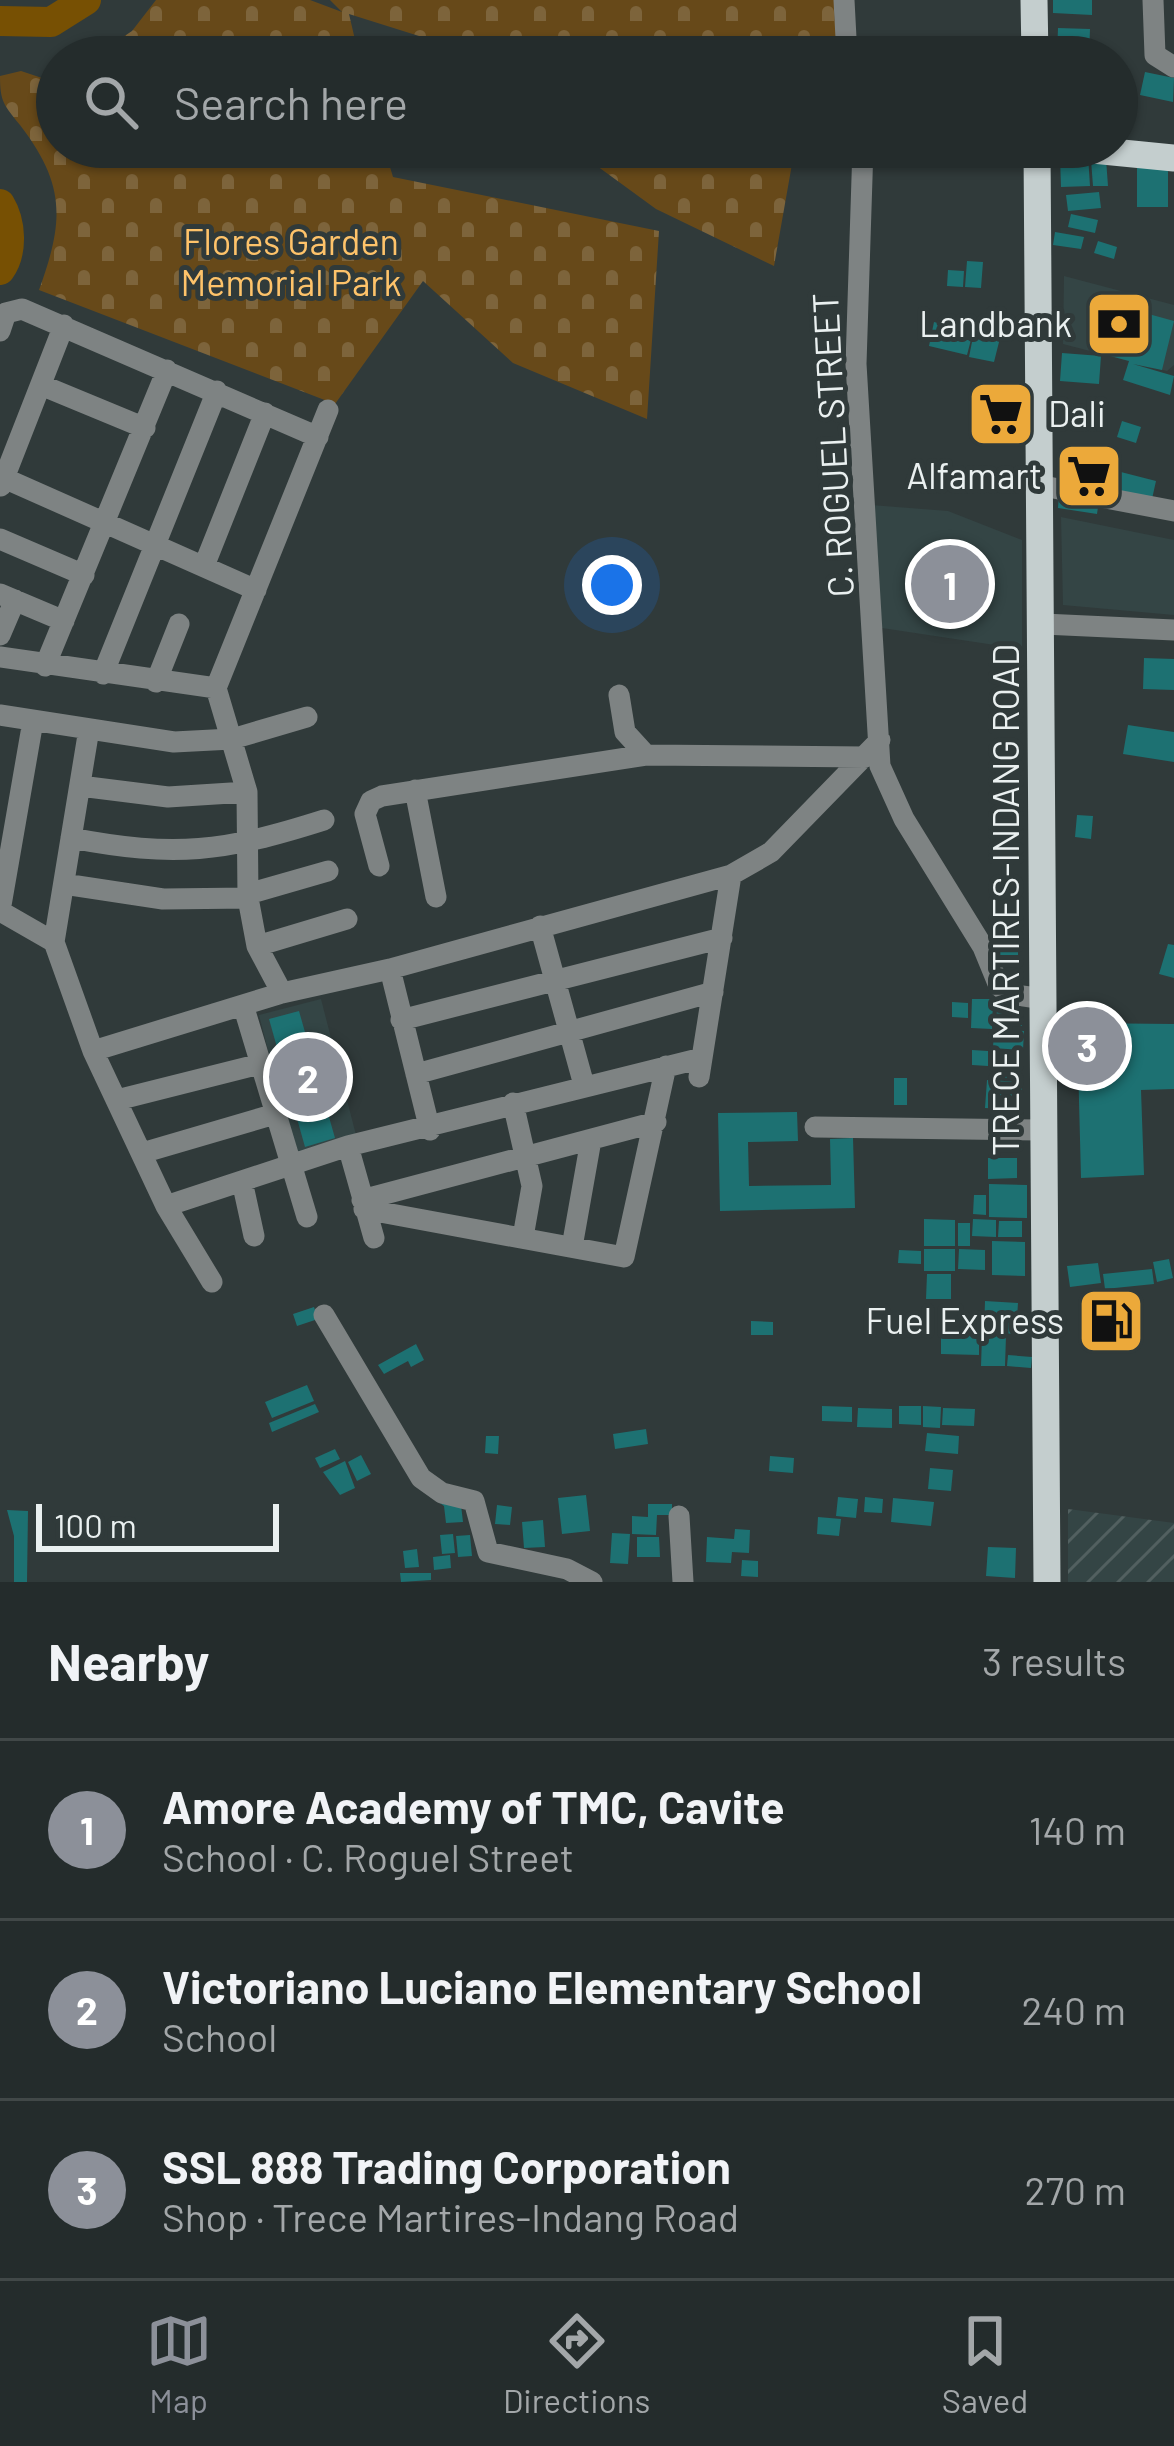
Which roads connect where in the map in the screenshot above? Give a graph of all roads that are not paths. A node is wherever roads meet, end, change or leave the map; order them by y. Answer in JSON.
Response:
{"nodes":[{"id":1,"x":844,"y":0,"type":"edge"},
{"id":2,"x":1034,"y":0,"type":"edge"},
{"id":3,"x":1153,"y":0,"type":"edge"},
{"id":4,"x":846,"y":36,"type":"edge"},
{"id":5,"x":1035,"y":36,"type":"edge"},
{"id":6,"x":1174,"y":67,"type":"edge"},
{"id":7,"x":1138,"y":154,"type":"edge"},
{"id":8,"x":1174,"y":158,"type":"edge"},
{"id":9,"x":861,"y":168,"type":"edge"},
{"id":10,"x":1036,"y":168,"type":"edge"},
{"id":11,"x":64,"y":325,"type":"junction"},
{"id":12,"x":0,"y":331,"type":"edge"},
{"id":13,"x":167,"y":370,"type":"junction"},
{"id":14,"x":41,"y":385,"type":"junction"},
{"id":15,"x":217,"y":391,"type":"junction"},
{"id":16,"x":328,"y":410,"type":"dead end"},
{"id":17,"x":265,"y":413,"type":"junction"},
{"id":18,"x":145,"y":428,"type":"junction"},
{"id":19,"x":317,"y":437,"type":"junction"},
{"id":20,"x":2,"y":483,"type":"edge"},
{"id":21,"x":1043,"y":486,"type":"junction"},
{"id":22,"x":1174,"y":511,"type":"edge"},
{"id":23,"x":106,"y":523,"type":"junction"},
{"id":24,"x":0,"y":538,"type":"edge"},
{"id":25,"x":155,"y":544,"type":"junction"},
{"id":26,"x":204,"y":566,"type":"junction"},
{"id":27,"x":84,"y":575,"type":"junction"},
{"id":28,"x":256,"y":590,"type":"junction"},
{"id":29,"x":8,"y":597,"type":"edge"},
{"id":30,"x":64,"y":621,"type":"junction"},
{"id":31,"x":179,"y":624,"type":"dead end"},
{"id":32,"x":1043,"y":624,"type":"junction"},
{"id":33,"x":1174,"y":630,"type":"edge"},
{"id":34,"x":0,"y":635,"type":"edge"},
{"id":35,"x":0,"y":657,"type":"edge"},
{"id":36,"x":45,"y":666,"type":"junction"},
{"id":37,"x":103,"y":674,"type":"junction"},
{"id":38,"x":156,"y":682,"type":"junction"},
{"id":39,"x":216,"y":688,"type":"junction"},
{"id":40,"x":619,"y":695,"type":"dead end"},
{"id":41,"x":0,"y":716,"type":"edge"},
{"id":42,"x":307,"y":717,"type":"dead end"},
{"id":43,"x":33,"y":721,"type":"junction"},
{"id":44,"x":89,"y":729,"type":"junction"},
{"id":45,"x":232,"y":739,"type":"junction"},
{"id":46,"x":873,"y":748,"type":"junction"},
{"id":47,"x":646,"y":755,"type":"junction"},
{"id":48,"x":80,"y":786,"type":"junction"},
{"id":49,"x":415,"y":790,"type":"junction"},
{"id":50,"x":247,"y":792,"type":"junction"},
{"id":51,"x":324,"y":820,"type":"dead end"},
{"id":52,"x":71,"y":838,"type":"junction"},
{"id":53,"x":246,"y":845,"type":"junction"},
{"id":54,"x":379,"y":866,"type":"dead end"},
{"id":55,"x":328,"y":871,"type":"dead end"},
{"id":56,"x":731,"y":875,"type":"junction"},
{"id":57,"x":64,"y":884,"type":"junction"},
{"id":58,"x":248,"y":896,"type":"junction"},
{"id":59,"x":436,"y":897,"type":"dead end"},
{"id":60,"x":0,"y":911,"type":"edge"},
{"id":61,"x":347,"y":919,"type":"dead end"},
{"id":62,"x":540,"y":926,"type":"junction"},
{"id":63,"x":722,"y":938,"type":"junction"},
{"id":64,"x":54,"y":943,"type":"junction"},
{"id":65,"x":257,"y":946,"type":"junction"},
{"id":66,"x":389,"y":969,"type":"junction"},
{"id":67,"x":558,"y":980,"type":"junction"},
{"id":68,"x":712,"y":992,"type":"junction"},
{"id":69,"x":282,"y":993,"type":"junction"},
{"id":70,"x":1044,"y":999,"type":"junction"},
{"id":71,"x":244,"y":1008,"type":"junction"},
{"id":72,"x":401,"y":1020,"type":"junction"},
{"id":73,"x":572,"y":1033,"type":"junction"},
{"id":74,"x":93,"y":1051,"type":"junction"},
{"id":75,"x":260,"y":1064,"type":"junction"},
{"id":76,"x":666,"y":1066,"type":"junction"},
{"id":77,"x":416,"y":1075,"type":"junction"},
{"id":78,"x":584,"y":1085,"type":"junction"},
{"id":79,"x":117,"y":1100,"type":"junction"},
{"id":80,"x":513,"y":1103,"type":"junction"},
{"id":81,"x":275,"y":1114,"type":"junction"},
{"id":82,"x":656,"y":1122,"type":"junction"},
{"id":83,"x":815,"y":1127,"type":"dead end"},
{"id":84,"x":430,"y":1130,"type":"junction"},
{"id":85,"x":1040,"y":1130,"type":"junction"},
{"id":86,"x":591,"y":1140,"type":"junction"},
{"id":87,"x":348,"y":1146,"type":"junction"},
{"id":88,"x":142,"y":1153,"type":"junction"},
{"id":89,"x":529,"y":1157,"type":"junction"},
{"id":90,"x":290,"y":1165,"type":"junction"},
{"id":91,"x":242,"y":1181,"type":"junction"},
{"id":92,"x":363,"y":1204,"type":"junction"},
{"id":93,"x":166,"y":1206,"type":"junction"},
{"id":94,"x":307,"y":1216,"type":"dead end"},
{"id":95,"x":254,"y":1236,"type":"dead end"},
{"id":96,"x":374,"y":1238,"type":"dead end"},
{"id":97,"x":524,"y":1238,"type":"junction"},
{"id":98,"x":572,"y":1247,"type":"junction"},
{"id":99,"x":212,"y":1282,"type":"dead end"},
{"id":100,"x":323,"y":1316,"type":"dead end"},
{"id":101,"x":679,"y":1516,"type":"dead end"},
{"id":102,"x":592,"y":1582,"type":"edge"},
{"id":103,"x":683,"y":1582,"type":"edge"},
{"id":104,"x":1048,"y":1582,"type":"edge"}],
"edges":[{"from":1,"to":4,"type":"street"},
{"from":2,"to":5,"type":"main road"},
{"from":3,"to":6,"type":"street"},
{"from":7,"to":8,"type":"main road"},
{"from":9,"to":46,"type":"street","name":"C. ROGUEL STREET"},
{"from":10,"to":21,"type":"main road","name":"TRECE MARTIRES-INDANG ROAD"},
{"from":11,"to":12,"type":"street"},
{"from":11,"to":13,"type":"street"},
{"from":11,"to":14,"type":"street"},
{"from":13,"to":15,"type":"street"},
{"from":13,"to":18,"type":"street"},
{"from":14,"to":18,"type":"street"},
{"from":14,"to":20,"type":"street"},
{"from":15,"to":17,"type":"street"},
{"from":15,"to":25,"type":"street"},
{"from":16,"to":19,"type":"street"},
{"from":17,"to":19,"type":"street"},
{"from":17,"to":26,"type":"street"},
{"from":18,"to":23,"type":"street"},
{"from":19,"to":28,"type":"street"},
{"from":20,"to":23,"type":"street"},
{"from":21,"to":22,"type":"street"},
{"from":21,"to":32,"type":"main road","name":"TRECE MARTIRES-INDANG ROAD"},
{"from":23,"to":25,"type":"street"},
{"from":23,"to":27,"type":"street"},
{"from":24,"to":27,"type":"street"},
{"from":25,"to":26,"type":"street"},
{"from":25,"to":37,"type":"street"},
{"from":26,"to":28,"type":"street"},
{"from":27,"to":30,"type":"street"},
{"from":28,"to":39,"type":"street"},
{"from":29,"to":30,"type":"street"},
{"from":29,"to":34,"type":"street"},
{"from":30,"to":36,"type":"street"},
{"from":31,"to":38,"type":"street"},
{"from":32,"to":33,"type":"street"},
{"from":32,"to":70,"type":"main road","name":"TRECE MARTIRES-INDANG ROAD"},
{"from":35,"to":36,"type":"street"},
{"from":36,"to":37,"type":"street"},
{"from":37,"to":38,"type":"street"},
{"from":38,"to":39,"type":"street"},
{"from":39,"to":45,"type":"street"},
{"from":40,"to":47,"type":"street"},
{"from":41,"to":43,"type":"street"},
{"from":42,"to":45,"type":"street"},
{"from":43,"to":44,"type":"street"},
{"from":43,"to":60,"type":"street"},
{"from":44,"to":45,"type":"street"},
{"from":44,"to":48,"type":"street"},
{"from":45,"to":50,"type":"street"},
{"from":46,"to":47,"type":"street"},
{"from":46,"to":56,"type":"street"},
{"from":46,"to":70,"type":"street","name":"C. ROGUEL STREET"},
{"from":47,"to":49,"type":"street"},
{"from":48,"to":50,"type":"street"},
{"from":48,"to":52,"type":"street"},
{"from":49,"to":54,"type":"street"},
{"from":49,"to":59,"type":"street"},
{"from":50,"to":53,"type":"street"},
{"from":51,"to":53,"type":"street"},
{"from":52,"to":53,"type":"street"},
{"from":52,"to":57,"type":"street"},
{"from":53,"to":58,"type":"street"},
{"from":55,"to":58,"type":"street"},
{"from":56,"to":62,"type":"street"},
{"from":56,"to":63,"type":"street"},
{"from":57,"to":58,"type":"street"},
{"from":57,"to":64,"type":"street"},
{"from":58,"to":65,"type":"street"},
{"from":60,"to":64,"type":"street"},
{"from":61,"to":65,"type":"street"},
{"from":62,"to":66,"type":"street"},
{"from":62,"to":67,"type":"street"},
{"from":63,"to":67,"type":"street"},
{"from":63,"to":68,"type":"street"},
{"from":64,"to":74,"type":"street"},
{"from":65,"to":69,"type":"street"},
{"from":66,"to":69,"type":"street"},
{"from":66,"to":72,"type":"street"},
{"from":67,"to":72,"type":"street"},
{"from":67,"to":73,"type":"street"},
{"from":68,"to":73,"type":"street"},
{"from":68,"to":76,"type":"street"},
{"from":69,"to":71,"type":"street"},
{"from":70,"to":85,"type":"main road","name":"TRECE MARTIRES-INDANG ROAD"},
{"from":71,"to":74,"type":"street"},
{"from":71,"to":75,"type":"street"},
{"from":72,"to":77,"type":"street"},
{"from":73,"to":77,"type":"street"},
{"from":73,"to":78,"type":"street"},
{"from":74,"to":79,"type":"street"},
{"from":75,"to":79,"type":"street"},
{"from":75,"to":81,"type":"street"},
{"from":76,"to":78,"type":"street"},
{"from":76,"to":82,"type":"street"},
{"from":77,"to":84,"type":"street"},
{"from":78,"to":80,"type":"street"},
{"from":79,"to":88,"type":"street"},
{"from":80,"to":84,"type":"street"},
{"from":80,"to":89,"type":"street"},
{"from":81,"to":88,"type":"street"},
{"from":81,"to":90,"type":"street"},
{"from":82,"to":86,"type":"street"},
{"from":82,"to":98,"type":"street"},
{"from":83,"to":85,"type":"street"},
{"from":84,"to":87,"type":"street"},
{"from":85,"to":104,"type":"main road","name":"TRECE MARTIRES-INDANG ROAD"},
{"from":86,"to":89,"type":"street"},
{"from":86,"to":98,"type":"street"},
{"from":87,"to":90,"type":"street"},
{"from":87,"to":92,"type":"street"},
{"from":88,"to":93,"type":"street"},
{"from":89,"to":92,"type":"street"},
{"from":89,"to":97,"type":"street"},
{"from":90,"to":91,"type":"street"},
{"from":90,"to":94,"type":"street"},
{"from":91,"to":93,"type":"street"},
{"from":91,"to":95,"type":"street"},
{"from":92,"to":96,"type":"street"},
{"from":92,"to":97,"type":"street"},
{"from":93,"to":99,"type":"street"},
{"from":97,"to":98,"type":"street"},
{"from":100,"to":102,"type":"street"},
{"from":101,"to":103,"type":"street"}]}
